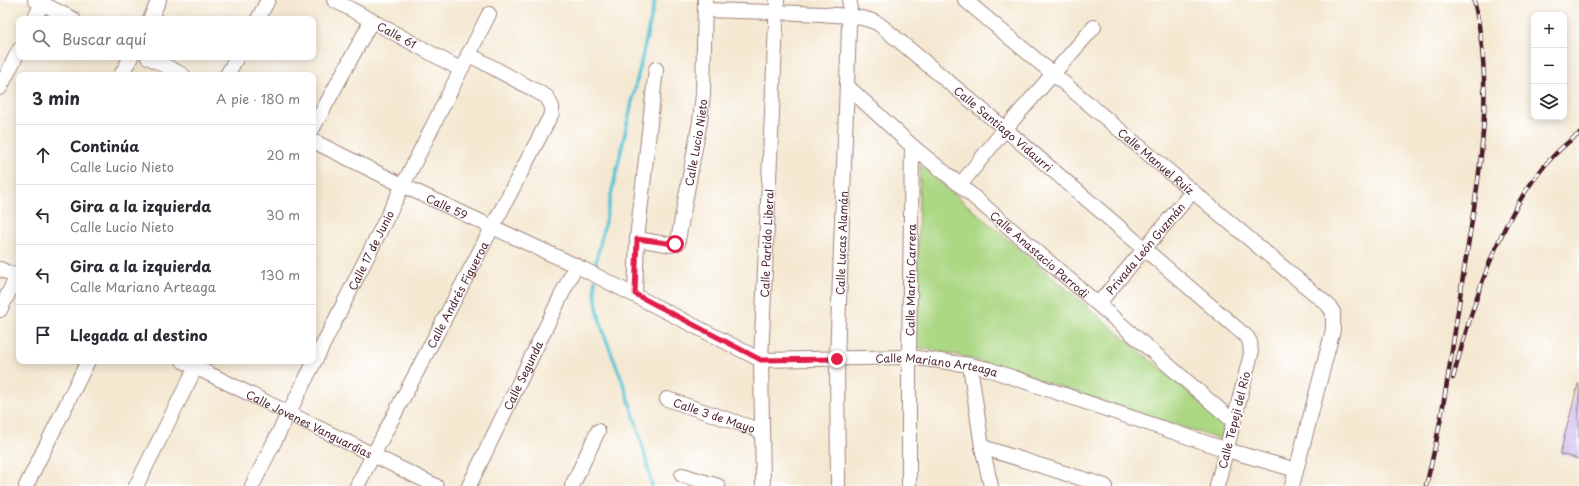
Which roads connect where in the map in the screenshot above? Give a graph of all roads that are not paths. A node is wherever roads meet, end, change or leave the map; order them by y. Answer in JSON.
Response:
{"nodes":[{"id":1,"x":159,"y":0,"type":"edge"},
{"id":2,"x":268,"y":0,"type":"edge"},
{"id":3,"x":334,"y":0,"type":"edge"},
{"id":4,"x":850,"y":0,"type":"edge"},
{"id":5,"x":966,"y":0,"type":"edge"},
{"id":6,"x":40,"y":1,"type":"edge"},
{"id":7,"x":705,"y":5,"type":"edge"},
{"id":8,"x":777,"y":6,"type":"edge"},
{"id":9,"x":489,"y":14,"type":"dead end"},
{"id":10,"x":35,"y":16,"type":"edge"},
{"id":11,"x":68,"y":16,"type":"edge"},
{"id":12,"x":151,"y":16,"type":"edge"},
{"id":13,"x":260,"y":16,"type":"edge"},
{"id":14,"x":849,"y":16,"type":"junction"},
{"id":15,"x":372,"y":20,"type":"junction"},
{"id":16,"x":1094,"y":27,"type":"dead end"},
{"id":17,"x":468,"y":54,"type":"junction"},
{"id":18,"x":16,"y":56,"type":"edge"},
{"id":19,"x":130,"y":60,"type":"edge"},
{"id":20,"x":154,"y":60,"type":"edge"},
{"id":21,"x":235,"y":60,"type":"edge"},
{"id":22,"x":460,"y":69,"type":"junction"},
{"id":23,"x":656,"y":69,"type":"dead end"},
{"id":24,"x":124,"y":72,"type":"edge"},
{"id":25,"x":177,"y":72,"type":"edge"},
{"id":26,"x":229,"y":72,"type":"edge"},
{"id":27,"x":1053,"y":75,"type":"junction"},
{"id":28,"x":847,"y":86,"type":"junction"},
{"id":29,"x":0,"y":88,"type":"edge"},
{"id":30,"x":316,"y":123,"type":"edge"},
{"id":31,"x":1005,"y":129,"type":"junction"},
{"id":32,"x":316,"y":143,"type":"edge"},
{"id":33,"x":912,"y":146,"type":"junction"},
{"id":34,"x":960,"y":185,"type":"junction"},
{"id":35,"x":402,"y":186,"type":"junction"},
{"id":36,"x":1192,"y":192,"type":"junction"},
{"id":37,"x":492,"y":227,"type":"junction"},
{"id":38,"x":637,"y":239,"type":"junction"},
{"id":39,"x":1145,"y":248,"type":"junction"},
{"id":40,"x":580,"y":267,"type":"junction"},
{"id":41,"x":0,"y":269,"type":"edge"},
{"id":42,"x":16,"y":274,"type":"edge"},
{"id":43,"x":16,"y":279,"type":"edge"},
{"id":44,"x":635,"y":294,"type":"junction"},
{"id":45,"x":1098,"y":304,"type":"junction"},
{"id":46,"x":0,"y":310,"type":"edge"},
{"id":47,"x":1251,"y":354,"type":"joint"},
{"id":48,"x":909,"y":357,"type":"junction"},
{"id":49,"x":837,"y":359,"type":"junction"},
{"id":50,"x":316,"y":360,"type":"edge"},
{"id":51,"x":761,"y":360,"type":"junction"},
{"id":52,"x":87,"y":364,"type":"edge"},
{"id":53,"x":198,"y":364,"type":"edge"},
{"id":54,"x":314,"y":364,"type":"edge"},
{"id":55,"x":970,"y":365,"type":"junction"},
{"id":56,"x":667,"y":399,"type":"dead end"},
{"id":57,"x":289,"y":414,"type":"junction"},
{"id":58,"x":1234,"y":422,"type":"junction"},
{"id":59,"x":598,"y":431,"type":"dead end"},
{"id":60,"x":762,"y":431,"type":"junction"},
{"id":61,"x":982,"y":447,"type":"junction"},
{"id":62,"x":1227,"y":450,"type":"junction"},
{"id":63,"x":373,"y":456,"type":"junction"},
{"id":64,"x":1296,"y":470,"type":"junction"},
{"id":65,"x":682,"y":475,"type":"dead end"},
{"id":66,"x":26,"y":486,"type":"edge"},
{"id":67,"x":136,"y":486,"type":"edge"},
{"id":68,"x":252,"y":486,"type":"edge"},
{"id":69,"x":357,"y":486,"type":"edge"},
{"id":70,"x":436,"y":486,"type":"edge"},
{"id":71,"x":469,"y":486,"type":"edge"},
{"id":72,"x":572,"y":486,"type":"edge"},
{"id":73,"x":718,"y":486,"type":"edge"},
{"id":74,"x":763,"y":486,"type":"edge"},
{"id":75,"x":838,"y":486,"type":"edge"},
{"id":76,"x":909,"y":486,"type":"edge"},
{"id":77,"x":991,"y":486,"type":"edge"},
{"id":78,"x":1105,"y":486,"type":"edge"},
{"id":79,"x":1217,"y":486,"type":"edge"},
{"id":80,"x":1292,"y":486,"type":"edge"}],
"edges":[{"from":1,"to":12,"type":"street"},
{"from":2,"to":13,"type":"street"},
{"from":3,"to":15,"type":"street","name":"Calle 61"},
{"from":4,"to":14,"type":"street","name":"Calle Lucas Alamán"},
{"from":5,"to":27,"type":"street","name":"Calle Manuel Ruíz"},
{"from":6,"to":10,"type":"street"},
{"from":6,"to":11,"type":"street"},
{"from":7,"to":8,"type":"street","name":"Calle Santiago Vidaurri"},
{"from":7,"to":38,"type":"street","name":"Calle Lucio Nieto"},
{"from":8,"to":14,"type":"street","name":"Calle Santiago Vidaurri"},
{"from":8,"to":51,"type":"street","name":"Calle Partido Liberal"},
{"from":9,"to":17,"type":"street","name":"Calle 17 de Junio"},
{"from":14,"to":28,"type":"street","name":"Calle Lucas Alamán"},
{"from":14,"to":31,"type":"street","name":"Calle Santiago Vidaurri"},
{"from":15,"to":22,"type":"street","name":"Calle 61"},
{"from":15,"to":30,"type":"street"},
{"from":16,"to":27,"type":"street"},
{"from":17,"to":22,"type":"street","name":"Calle 17 de Junio"},
{"from":17,"to":37,"type":"street","name":"Calle Andrés Figueroa"},
{"from":18,"to":29,"type":"street"},
{"from":19,"to":24,"type":"street"},
{"from":20,"to":25,"type":"street"},
{"from":21,"to":26,"type":"street"},
{"from":22,"to":35,"type":"street","name":"Calle 17 de Junio"},
{"from":23,"to":38,"type":"street"},
{"from":27,"to":31,"type":"street"},
{"from":27,"to":36,"type":"street","name":"Calle Manuel Ruíz"},
{"from":28,"to":33,"type":"street","name":"Calle Anastacio Parrodi"},
{"from":28,"to":49,"type":"street","name":"Calle Lucas Alamán"},
{"from":31,"to":34,"type":"street"},
{"from":31,"to":39,"type":"street","name":"Calle Santiago Vidaurri"},
{"from":32,"to":35,"type":"street","name":"Calle 59"},
{"from":33,"to":34,"type":"street","name":"Calle Anastacio Parrodi"},
{"from":33,"to":48,"type":"street","name":"Calle Martín Carrera"},
{"from":34,"to":45,"type":"street","name":"Calle Anastacio Parrodi"},
{"from":35,"to":37,"type":"street","name":"Calle 59"},
{"from":35,"to":50,"type":"street","name":"Calle 17 de Junio"},
{"from":36,"to":39,"type":"street","name":"Privada León Guzmán"},
{"from":36,"to":64,"type":"street","name":"Calle Manuel Ruíz"},
{"from":37,"to":40,"type":"street","name":"Calle 59"},
{"from":37,"to":63,"type":"street","name":"Calle Andrés Figueroa"},
{"from":38,"to":44,"type":"street"},
{"from":39,"to":45,"type":"street","name":"Privada León Guzmán"},
{"from":39,"to":47,"type":"street","name":"Calle Santiago Vidaurri"},
{"from":40,"to":44,"type":"street","name":"Calle Mariano Arteaga"},
{"from":40,"to":71,"type":"street","name":"Calle Segunda"},
{"from":41,"to":42,"type":"street"},
{"from":43,"to":46,"type":"street"},
{"from":44,"to":51,"type":"street","name":"Calle Mariano Arteaga"},
{"from":45,"to":58,"type":"street","name":"Calle Anastacio Parrodi"},
{"from":47,"to":58,"type":"street","name":"Calle Tepeji del Río"},
{"from":48,"to":49,"type":"street","name":"Calle Mariano Arteaga"},
{"from":48,"to":55,"type":"street","name":"Calle Mariano Arteaga"},
{"from":48,"to":76,"type":"street","name":"Calle Martín Carrera"},
{"from":49,"to":51,"type":"street","name":"Calle Mariano Arteaga"},
{"from":49,"to":75,"type":"street","name":"Calle Lucas Alamán"},
{"from":51,"to":60,"type":"street","name":"Calle Partido Liberal"},
{"from":52,"to":66,"type":"street"},
{"from":53,"to":57,"type":"street","name":"Calle Jovenes Vanguardias"},
{"from":53,"to":67,"type":"street"},
{"from":54,"to":57,"type":"street","name":"Calle 17 de Junio"},
{"from":55,"to":61,"type":"street"},
{"from":55,"to":62,"type":"street","name":"Calle Mariano Arteaga"},
{"from":56,"to":60,"type":"street","name":"Calle 3 de Mayo"},
{"from":57,"to":63,"type":"street","name":"Calle Jovenes Vanguardias"},
{"from":57,"to":68,"type":"street","name":"Calle 17 de Junio"},
{"from":58,"to":62,"type":"street","name":"Calle Tepeji del Río"},
{"from":59,"to":72,"type":"street"},
{"from":60,"to":74,"type":"street","name":"Calle Partido Liberal"},
{"from":61,"to":77,"type":"street"},
{"from":61,"to":78,"type":"street"},
{"from":62,"to":64,"type":"street","name":"Calle Mariano Arteaga"},
{"from":62,"to":79,"type":"street","name":"Calle Tepeji del Río"},
{"from":63,"to":69,"type":"street","name":"Calle Andrés Figueroa"},
{"from":63,"to":70,"type":"street","name":"Calle Jovenes Vanguardias"},
{"from":64,"to":80,"type":"street","name":"Calle Manuel Ruíz"},
{"from":65,"to":73,"type":"street"}]}
